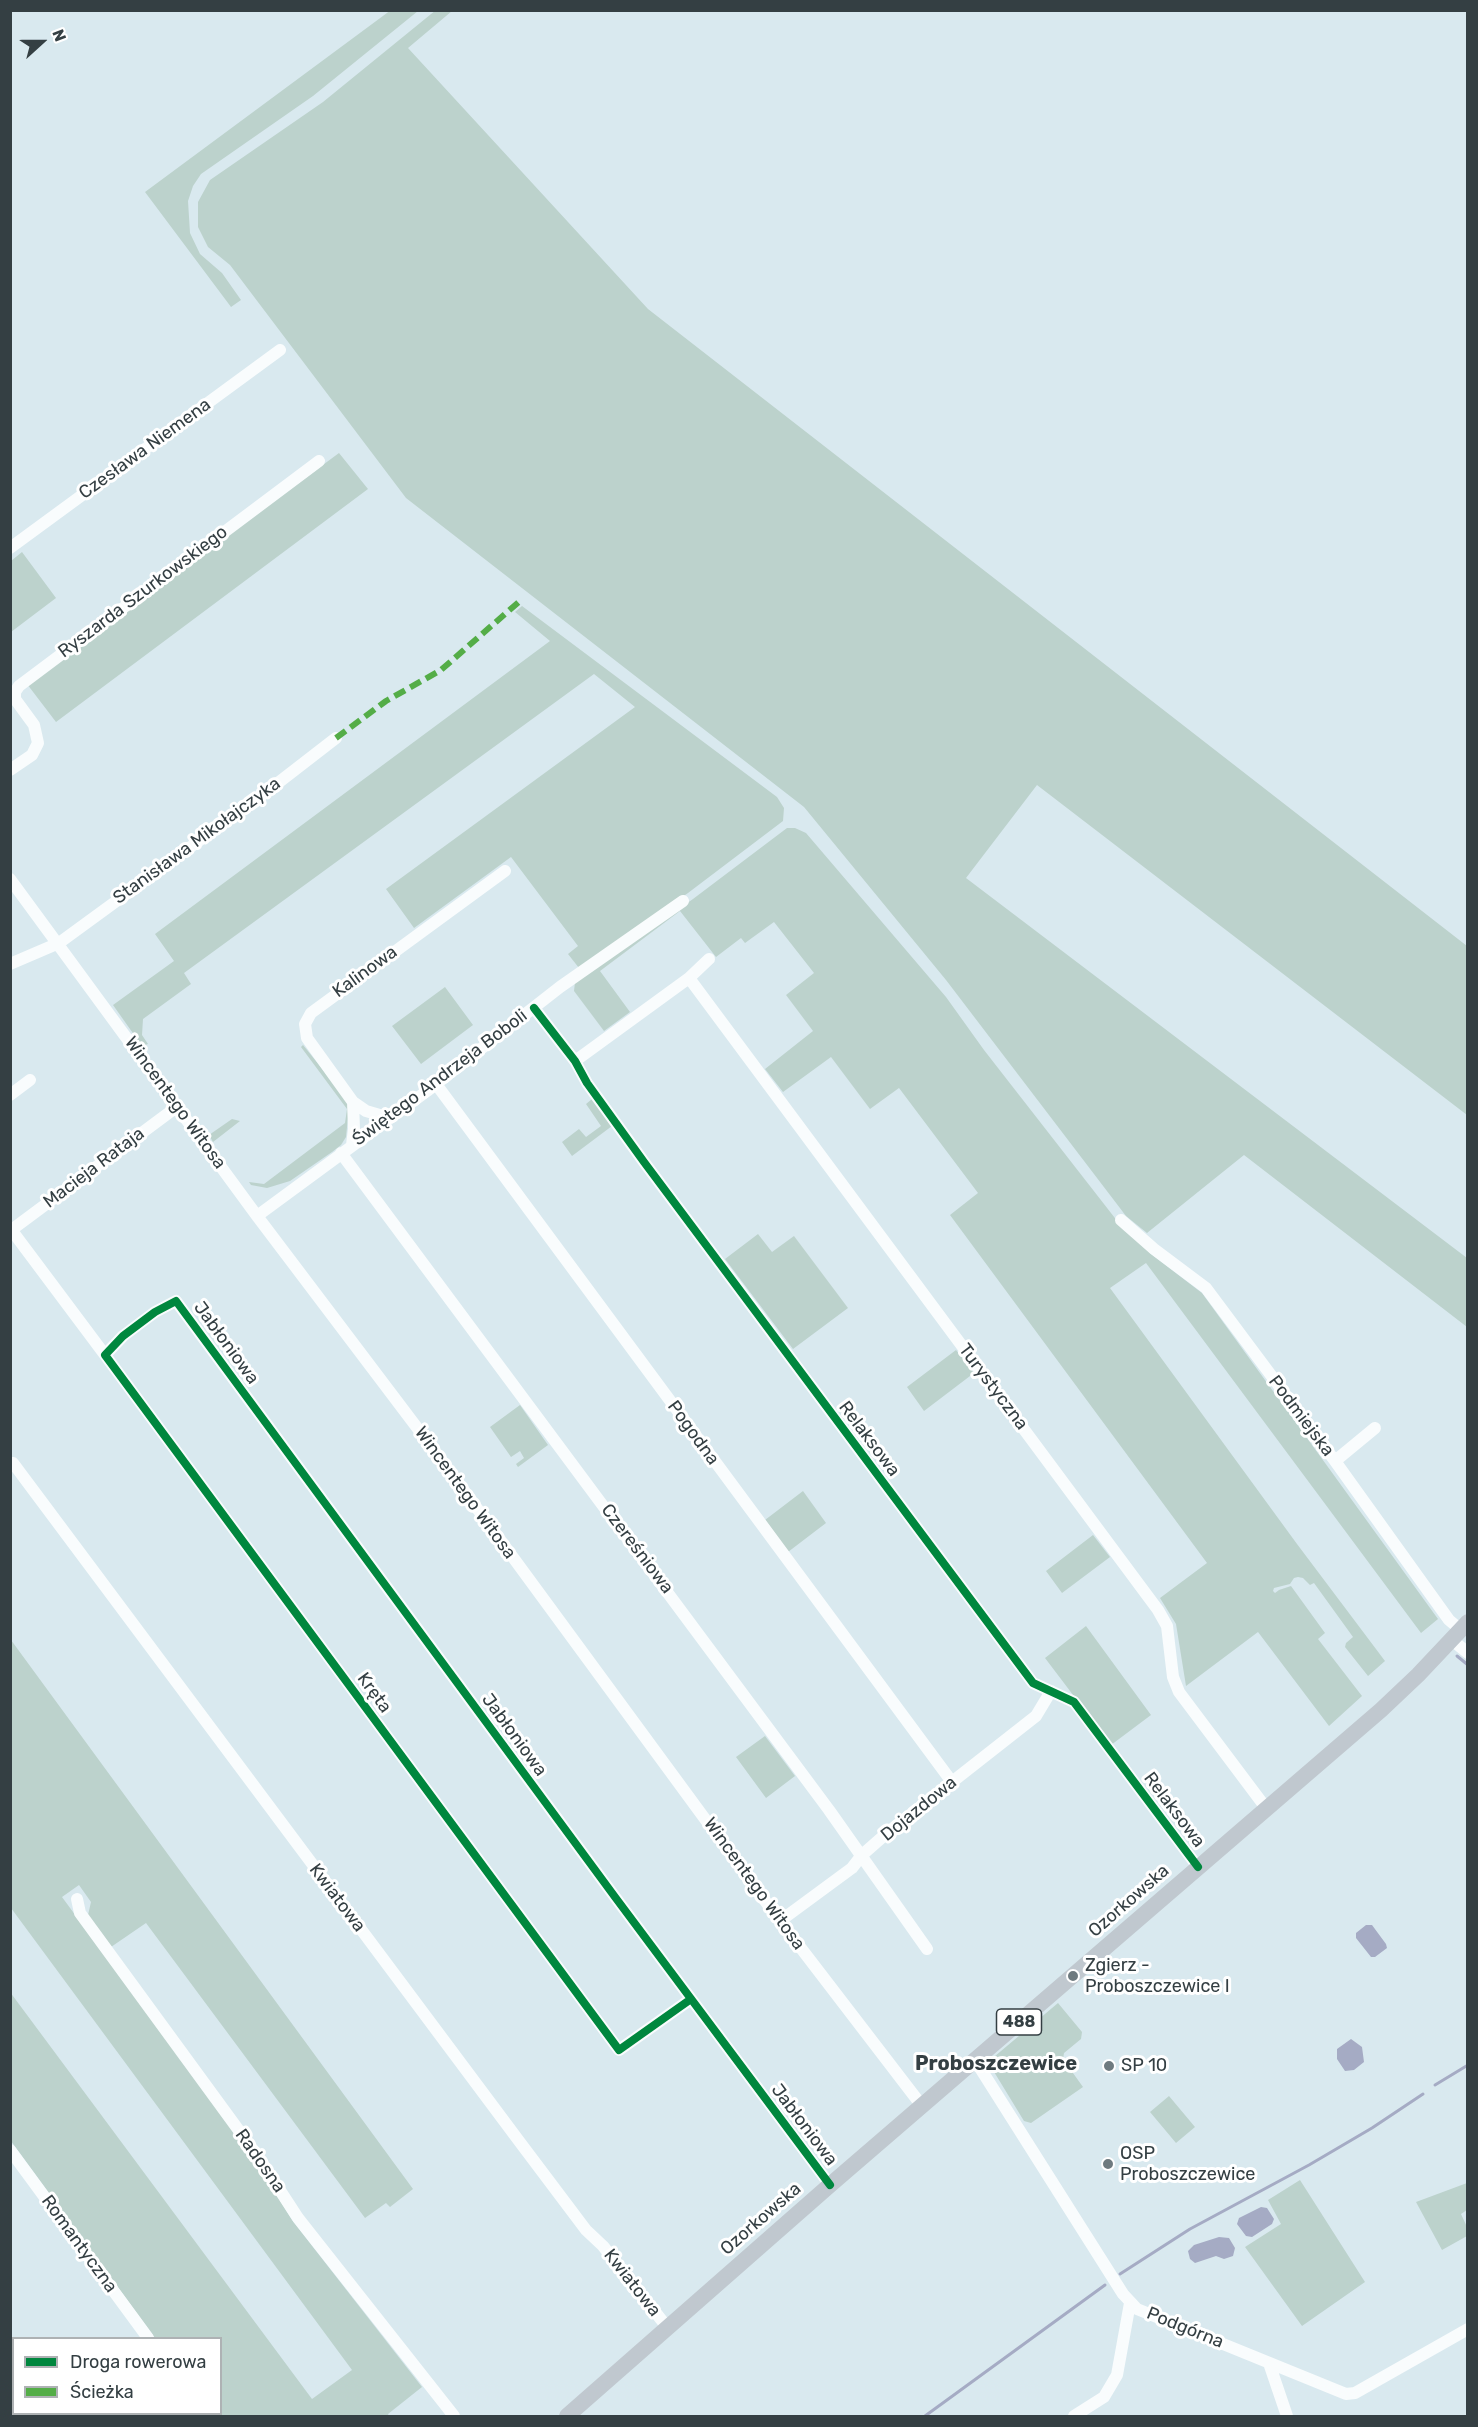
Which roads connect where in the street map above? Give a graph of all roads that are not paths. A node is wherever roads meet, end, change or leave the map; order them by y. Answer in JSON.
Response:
{"nodes":[{"id":1,"x":280,"y":350,"type":"dead end"},
{"id":2,"x":319,"y":461,"type":"dead end"},
{"id":3,"x":10,"y":548,"type":"edge"},
{"id":4,"x":336,"y":738,"type":"dead end"},
{"id":5,"x":10,"y":770,"type":"edge"},
{"id":6,"x":506,"y":871,"type":"dead end"},
{"id":7,"x":10,"y":879,"type":"edge"},
{"id":8,"x":683,"y":901,"type":"dead end"},
{"id":9,"x":58,"y":943,"type":"junction"},
{"id":10,"x":709,"y":959,"type":"dead end"},
{"id":11,"x":10,"y":964,"type":"edge"},
{"id":12,"x":688,"y":978,"type":"junction"},
{"id":13,"x":534,"y":1008,"type":"junction"},
{"id":14,"x":575,"y":1061,"type":"junction"},
{"id":15,"x":30,"y":1080,"type":"dead end"},
{"id":16,"x":436,"y":1084,"type":"junction"},
{"id":17,"x":10,"y":1095,"type":"edge"},
{"id":18,"x":353,"y":1102,"type":"junction"},
{"id":19,"x":178,"y":1106,"type":"junction"},
{"id":20,"x":390,"y":1118,"type":"junction"},
{"id":21,"x":346,"y":1149,"type":"junction"},
{"id":22,"x":257,"y":1216,"type":"junction"},
{"id":23,"x":1121,"y":1220,"type":"dead end"},
{"id":24,"x":11,"y":1229,"type":"edge"},
{"id":25,"x":105,"y":1355,"type":"junction"},
{"id":26,"x":1375,"y":1428,"type":"dead end"},
{"id":27,"x":1335,"y":1461,"type":"junction"},
{"id":28,"x":13,"y":1463,"type":"dead end"},
{"id":29,"x":1460,"y":1631,"type":"edge"},
{"id":30,"x":1467,"y":1653,"type":"edge"},
{"id":31,"x":1052,"y":1691,"type":"junction"},
{"id":32,"x":952,"y":1782,"type":"junction"},
{"id":33,"x":1266,"y":1809,"type":"junction"},
{"id":34,"x":862,"y":1855,"type":"junction"},
{"id":35,"x":1198,"y":1867,"type":"junction"},
{"id":36,"x":77,"y":1899,"type":"dead end"},
{"id":37,"x":780,"y":1921,"type":"junction"},
{"id":38,"x":927,"y":1949,"type":"dead end"},
{"id":39,"x":691,"y":2000,"type":"junction"},
{"id":40,"x":975,"y":2060,"type":"junction"},
{"id":41,"x":922,"y":2106,"type":"junction"},
{"id":42,"x":10,"y":2150,"type":"edge"},
{"id":43,"x":830,"y":2185,"type":"junction"},
{"id":44,"x":1130,"y":2303,"type":"junction"},
{"id":45,"x":667,"y":2327,"type":"junction"},
{"id":46,"x":1467,"y":2329,"type":"edge"},
{"id":47,"x":147,"y":2337,"type":"edge"},
{"id":48,"x":1269,"y":2363,"type":"junction"},
{"id":49,"x":454,"y":2416,"type":"edge"},
{"id":50,"x":567,"y":2416,"type":"edge"},
{"id":51,"x":1074,"y":2416,"type":"edge"},
{"id":52,"x":1287,"y":2416,"type":"edge"}],
"edges":[{"from":1,"to":3,"type":"street","name":"Czesława Niemena"},
{"from":2,"to":5,"type":"street","name":"Ryszarda Szurkowskiego"},
{"from":4,"to":9,"type":"street","name":"Stanisława Mikołajczyka"},
{"from":6,"to":18,"type":"street","name":"Kalinowa"},
{"from":7,"to":9,"type":"street","name":"Wincentego Witosa"},
{"from":8,"to":13,"type":"street","name":"Świętego Andrzeja Boboli"},
{"from":9,"to":11,"type":"street","name":"Stanisława Mikołajczyka"},
{"from":9,"to":19,"type":"street","name":"Wincentego Witosa"},
{"from":10,"to":12,"type":"street"},
{"from":12,"to":14,"type":"street"},
{"from":12,"to":33,"type":"street","name":"Turystyczna"},
{"from":13,"to":14,"type":"street","name":"Relaksowa"},
{"from":13,"to":16,"type":"street","name":"Świętego Andrzeja Boboli"},
{"from":14,"to":31,"type":"street","name":"Relaksowa"},
{"from":15,"to":17,"type":"street"},
{"from":16,"to":20,"type":"street","name":"Świętego Andrzeja Boboli"},
{"from":16,"to":32,"type":"street","name":"Pogodna"},
{"from":18,"to":20,"type":"street","name":"Kalinowa"},
{"from":18,"to":21,"type":"street"},
{"from":19,"to":22,"type":"street","name":"Wincentego Witosa"},
{"from":19,"to":24,"type":"street","name":"Macieja Rataja"},
{"from":20,"to":21,"type":"street","name":"Świętego Andrzeja Boboli"},
{"from":21,"to":22,"type":"street","name":"Świętego Andrzeja Boboli"},
{"from":21,"to":34,"type":"street","name":"Czereśniowa"},
{"from":22,"to":37,"type":"street","name":"Wincentego Witosa"},
{"from":23,"to":27,"type":"street","name":"Podmiejska"},
{"from":24,"to":25,"type":"street"},
{"from":25,"to":39,"type":"street","name":"Kręta"},
{"from":25,"to":39,"type":"street","name":"Jabłoniowa"},
{"from":26,"to":27,"type":"street"},
{"from":27,"to":29,"type":"street","name":"Podmiejska"},
{"from":28,"to":45,"type":"street","name":"Kwiatowa"},
{"from":29,"to":30,"type":"street","name":"Podmiejska"},
{"from":29,"to":33,"type":"main road","name":"Ozorkowska","number":"488"},
{"from":31,"to":32,"type":"street","name":"Dojazdowa"},
{"from":31,"to":35,"type":"street","name":"Relaksowa"},
{"from":32,"to":34,"type":"street","name":"Dojazdowa"},
{"from":33,"to":35,"type":"main road","name":"Ozorkowska","number":"488"},
{"from":34,"to":37,"type":"street","name":"Dojazdowa"},
{"from":34,"to":38,"type":"street","name":"Czereśniowa"},
{"from":35,"to":40,"type":"main road","name":"Ozorkowska","number":"488"},
{"from":36,"to":49,"type":"street","name":"Radosna"},
{"from":37,"to":41,"type":"street","name":"Wincentego Witosa"},
{"from":39,"to":43,"type":"street","name":"Jabłoniowa"},
{"from":40,"to":41,"type":"main road","name":"Ozorkowska","number":"488"},
{"from":40,"to":44,"type":"street","name":"Podgórna"},
{"from":41,"to":43,"type":"main road","name":"Ozorkowska","number":"488"},
{"from":42,"to":47,"type":"street","name":"Romantyczna"},
{"from":43,"to":45,"type":"main road","name":"Ozorkowska","number":"488"},
{"from":44,"to":48,"type":"street","name":"Podgórna"},
{"from":44,"to":51,"type":"street"},
{"from":45,"to":50,"type":"main road","name":"Ozorkowska","number":"488"},
{"from":46,"to":48,"type":"street","name":"Podgórna"},
{"from":48,"to":52,"type":"street"}]}
